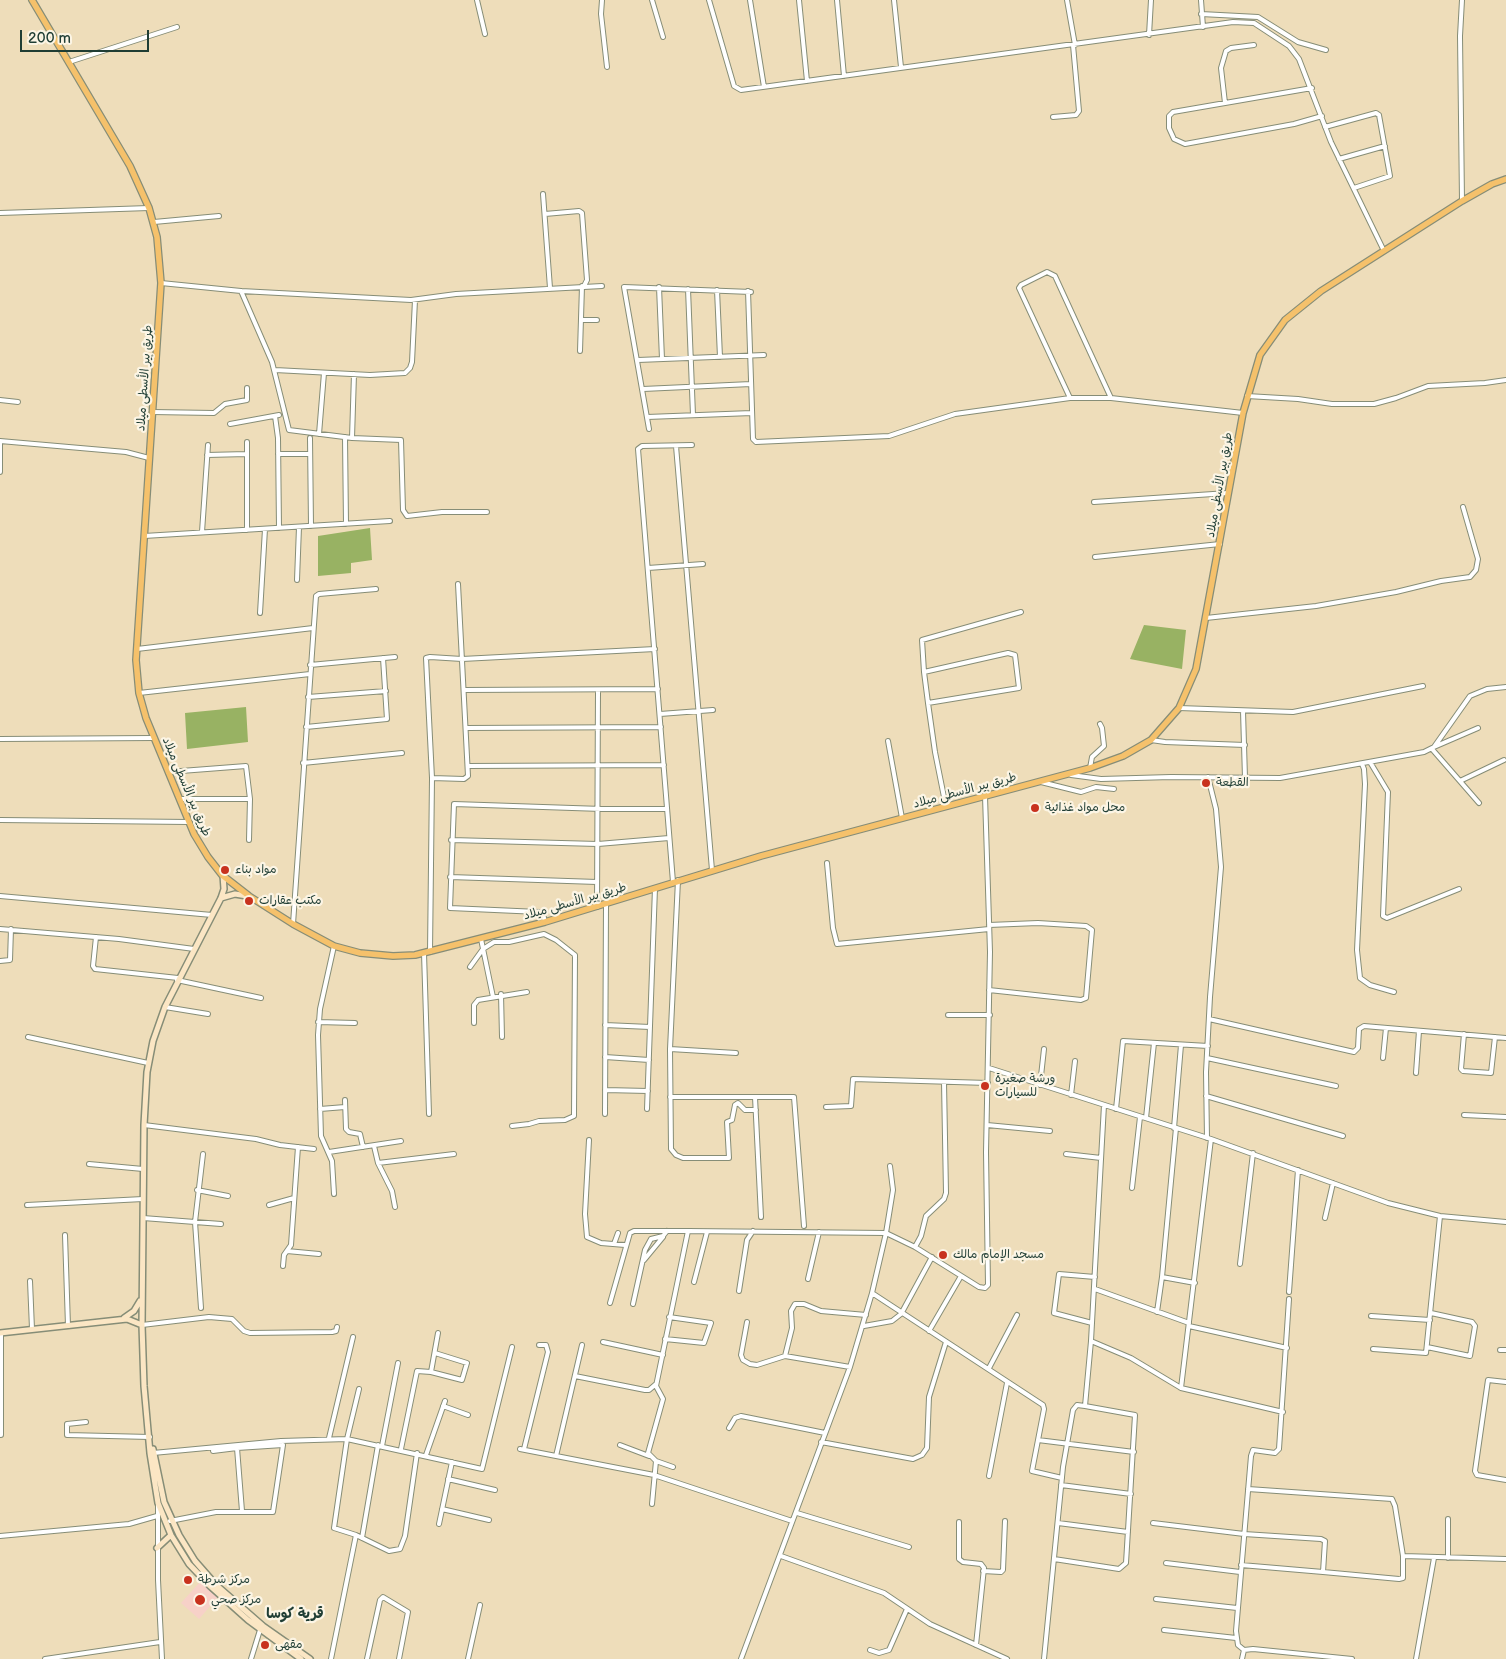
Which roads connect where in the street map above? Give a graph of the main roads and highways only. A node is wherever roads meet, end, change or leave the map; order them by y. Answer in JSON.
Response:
{"nodes":[{"id":1,"x":32,"y":0,"type":"edge"},
{"id":2,"x":1506,"y":182,"type":"edge"}],
"edges":[{"from":1,"to":2,"type":"main road","name":"طريق بير الأسطى ميلاد"}]}
